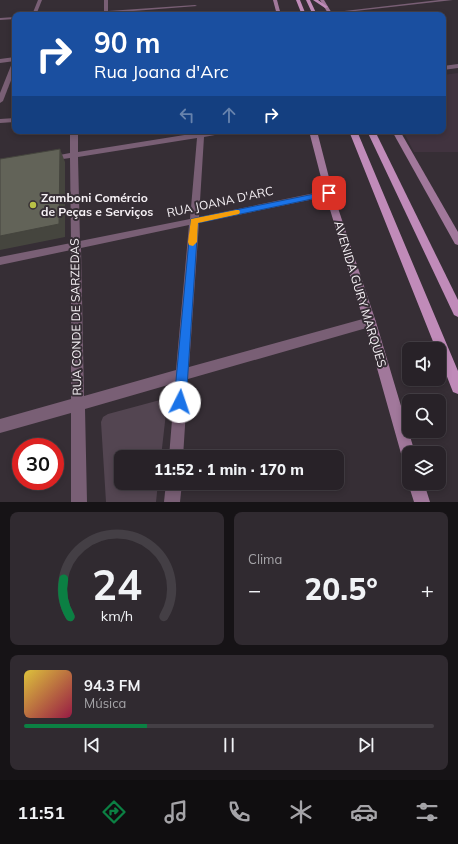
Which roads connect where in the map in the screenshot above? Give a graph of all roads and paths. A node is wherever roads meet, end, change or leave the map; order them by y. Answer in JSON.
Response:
{"nodes":[{"id":1,"x":40,"y":0,"type":"edge"},
{"id":2,"x":106,"y":0,"type":"edge"},
{"id":3,"x":192,"y":0,"type":"edge"},
{"id":4,"x":275,"y":0,"type":"edge"},
{"id":5,"x":298,"y":0,"type":"edge"},
{"id":6,"x":308,"y":0,"type":"edge"},
{"id":7,"x":315,"y":0,"type":"edge"},
{"id":8,"x":322,"y":0,"type":"edge"},
{"id":9,"x":451,"y":0,"type":"edge"},
{"id":10,"x":326,"y":7,"type":"junction"},
{"id":11,"x":35,"y":12,"type":"edge"},
{"id":12,"x":106,"y":12,"type":"edge"},
{"id":13,"x":142,"y":12,"type":"edge"},
{"id":14,"x":278,"y":12,"type":"edge"},
{"id":15,"x":303,"y":12,"type":"edge"},
{"id":16,"x":314,"y":12,"type":"edge"},
{"id":17,"x":329,"y":12,"type":"edge"},
{"id":18,"x":347,"y":12,"type":"edge"},
{"id":19,"x":12,"y":18,"type":"edge"},
{"id":20,"x":0,"y":19,"type":"edge"},
{"id":21,"x":12,"y":60,"type":"edge"},
{"id":22,"x":0,"y":61,"type":"edge"},
{"id":23,"x":458,"y":66,"type":"edge"},
{"id":24,"x":446,"y":68,"type":"edge"},
{"id":25,"x":12,"y":71,"type":"edge"},
{"id":26,"x":0,"y":101,"type":"edge"},
{"id":27,"x":12,"y":120,"type":"edge"},
{"id":28,"x":0,"y":122,"type":"edge"},
{"id":29,"x":74,"y":134,"type":"edge"},
{"id":30,"x":195,"y":134,"type":"edge"},
{"id":31,"x":201,"y":134,"type":"edge"},
{"id":32,"x":314,"y":134,"type":"edge"},
{"id":33,"x":354,"y":134,"type":"edge"},
{"id":34,"x":372,"y":134,"type":"edge"},
{"id":35,"x":398,"y":134,"type":"edge"},
{"id":36,"x":74,"y":156,"type":"junction"},
{"id":37,"x":44,"y":160,"type":"edge"},
{"id":38,"x":329,"y":193,"type":"junction"},
{"id":39,"x":194,"y":221,"type":"junction"},
{"id":40,"x":458,"y":241,"type":"edge"},
{"id":41,"x":75,"y":246,"type":"junction"},
{"id":42,"x":0,"y":261,"type":"edge"},
{"id":43,"x":458,"y":312,"type":"edge"},
{"id":44,"x":370,"y":322,"type":"junction"},
{"id":45,"x":182,"y":375,"type":"junction"},
{"id":46,"x":458,"y":387,"type":"edge"},
{"id":47,"x":78,"y":404,"type":"junction"},
{"id":48,"x":0,"y":426,"type":"edge"},
{"id":49,"x":406,"y":446,"type":"edge"},
{"id":50,"x":177,"y":450,"type":"edge"},
{"id":51,"x":173,"y":490,"type":"edge"},
{"id":52,"x":418,"y":490,"type":"edge"},
{"id":53,"x":80,"y":502,"type":"edge"},
{"id":54,"x":172,"y":502,"type":"edge"},
{"id":55,"x":422,"y":502,"type":"edge"}],
"edges":[{"from":1,"to":11,"type":"street"},
{"from":2,"to":12,"type":"street"},
{"from":3,"to":13,"type":"street"},
{"from":4,"to":14,"type":"main road"},
{"from":5,"to":15,"type":"main road"},
{"from":6,"to":16,"type":"main road"},
{"from":7,"to":10,"type":"main road"},
{"from":8,"to":10,"type":"main road"},
{"from":9,"to":18,"type":"street"},
{"from":10,"to":17,"type":"main road"},
{"from":19,"to":20,"type":"street"},
{"from":21,"to":22,"type":"street"},
{"from":23,"to":24,"type":"street"},
{"from":25,"to":26,"type":"street"},
{"from":27,"to":28,"type":"street"},
{"from":29,"to":36,"type":"street","name":"RUA CONDE DE SARZEDAS"},
{"from":30,"to":36,"type":"street"},
{"from":31,"to":39,"type":"street"},
{"from":32,"to":38,"type":"main road","name":"AVENIDA GURY MARQUES"},
{"from":33,"to":46,"type":"main road"},
{"from":34,"to":43,"type":"main road"},
{"from":35,"to":40,"type":"main road"},
{"from":36,"to":37,"type":"street"},
{"from":36,"to":41,"type":"street","name":"RUA CONDE DE SARZEDAS"},
{"from":38,"to":39,"type":"street","name":"RUA JOANA D'ARC"},
{"from":38,"to":44,"type":"main road","name":"AVENIDA GURY MARQUES"},
{"from":39,"to":41,"type":"street","name":"RUA JOANA D'ARC"},
{"from":39,"to":45,"type":"street"},
{"from":41,"to":42,"type":"street","name":"RUA JOANA D'ARC"},
{"from":41,"to":47,"type":"street","name":"RUA CONDE DE SARZEDAS"},
{"from":44,"to":45,"type":"street"},
{"from":44,"to":49,"type":"main road","name":"AVENIDA GURY MARQUES"},
{"from":45,"to":47,"type":"street"},
{"from":45,"to":50,"type":"street"},
{"from":47,"to":48,"type":"street"},
{"from":47,"to":53,"type":"street","name":"RUA CONDE DE SARZEDAS"},
{"from":51,"to":54,"type":"street"},
{"from":52,"to":55,"type":"main road"}]}
